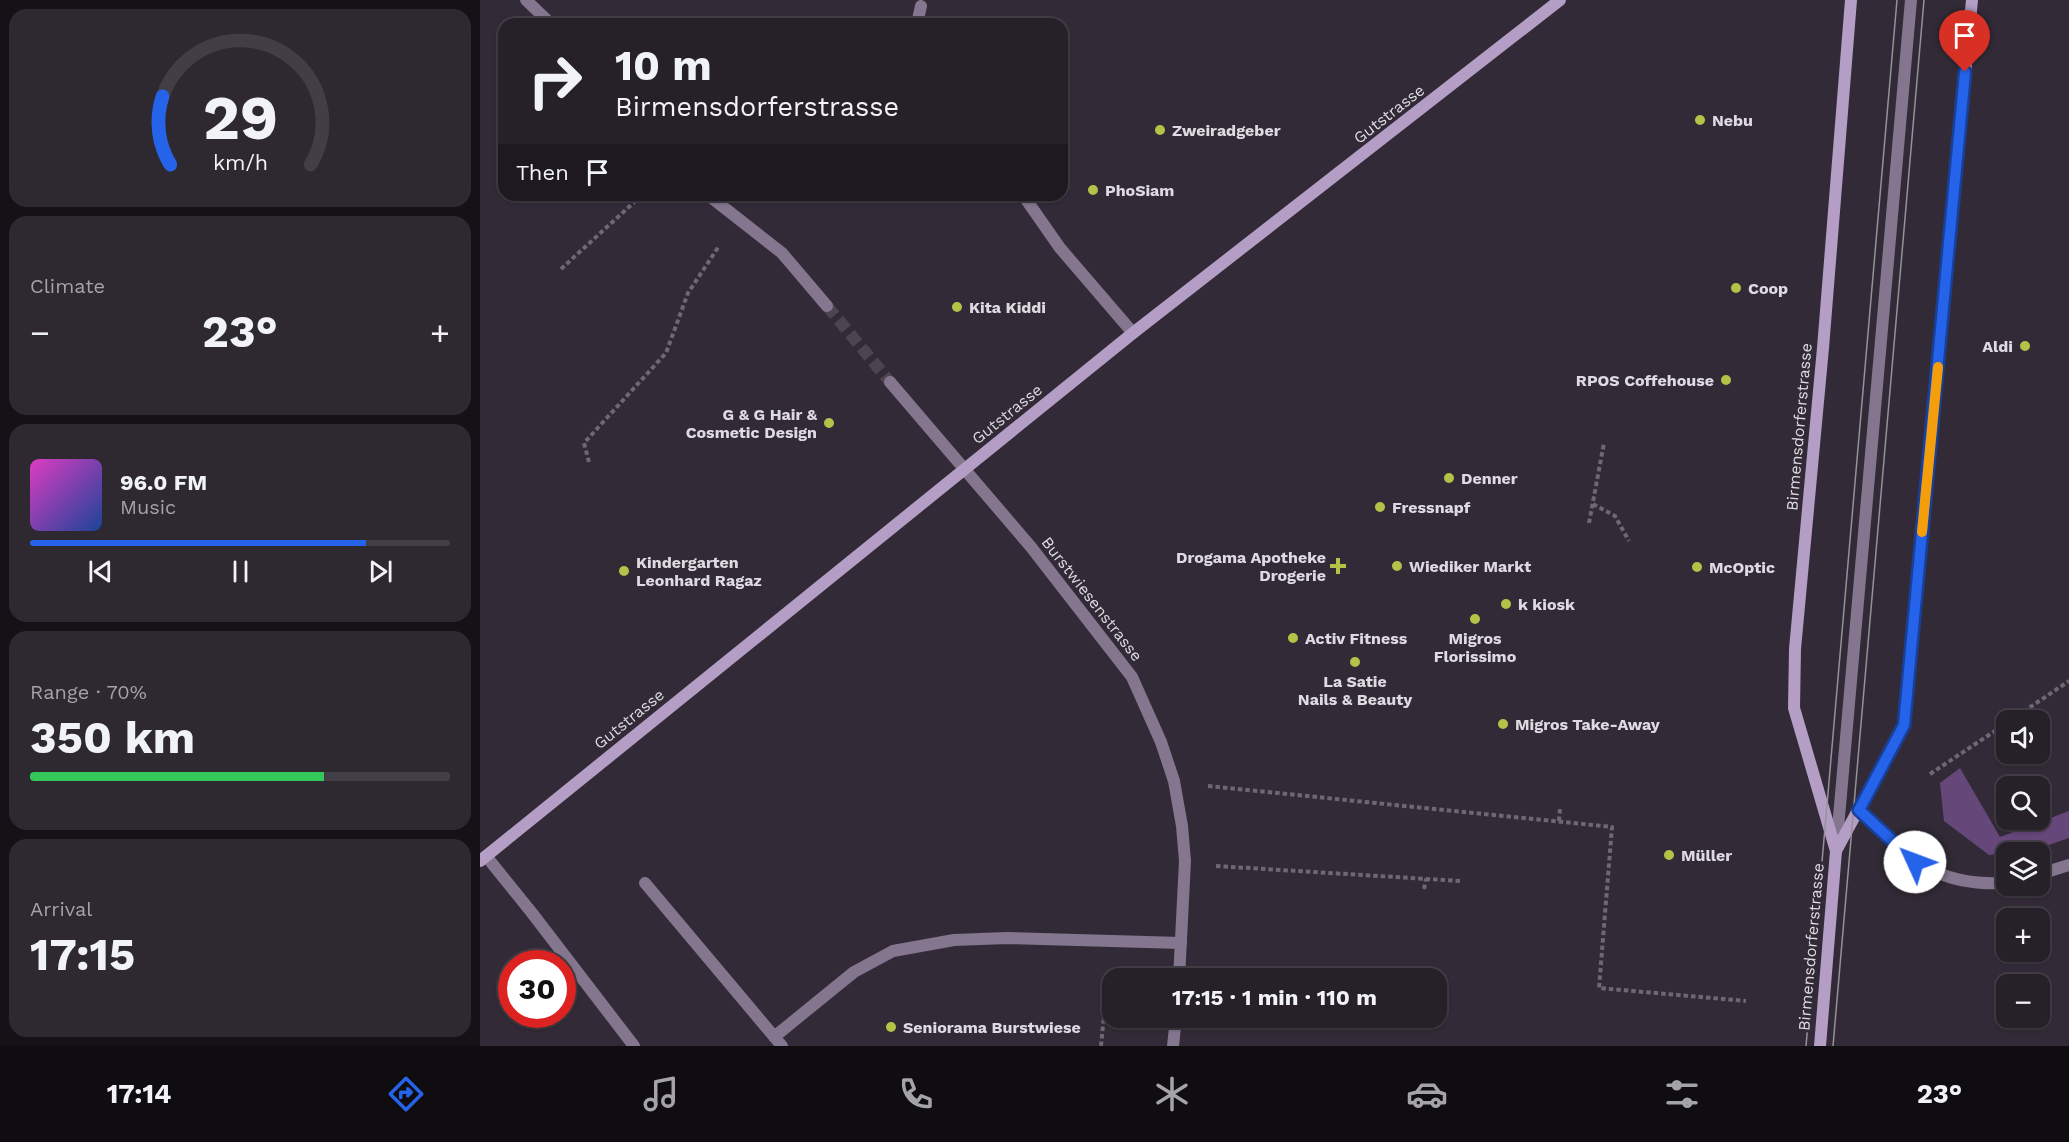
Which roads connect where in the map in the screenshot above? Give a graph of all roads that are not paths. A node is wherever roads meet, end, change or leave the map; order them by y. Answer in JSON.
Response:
{"nodes":[{"id":1,"x":526,"y":0,"type":"edge"},
{"id":2,"x":1560,"y":0,"type":"edge"},
{"id":3,"x":1851,"y":0,"type":"edge"},
{"id":4,"x":1911,"y":0,"type":"edge"},
{"id":5,"x":1972,"y":0,"type":"edge"},
{"id":6,"x":921,"y":6,"type":"dead end"},
{"id":7,"x":545,"y":18,"type":"edge"},
{"id":8,"x":918,"y":18,"type":"edge"},
{"id":9,"x":716,"y":201,"type":"edge"},
{"id":10,"x":1027,"y":201,"type":"edge"},
{"id":11,"x":827,"y":306,"type":"tunnel mouth"},
{"id":12,"x":1133,"y":333,"type":"junction"},
{"id":13,"x":890,"y":382,"type":"tunnel mouth"},
{"id":14,"x":964,"y":470,"type":"junction"},
{"id":15,"x":1859,"y":810,"type":"junction"},
{"id":16,"x":1836,"y":851,"type":"junction"},
{"id":17,"x":483,"y":859,"type":"edge"},
{"id":18,"x":2069,"y":865,"type":"edge"},
{"id":19,"x":2050,"y":871,"type":"edge"},
{"id":20,"x":645,"y":883,"type":"dead end"},
{"id":21,"x":1996,"y":884,"type":"edge"},
{"id":22,"x":1181,"y":943,"type":"junction"},
{"id":23,"x":1180,"y":968,"type":"edge"},
{"id":24,"x":1175,"y":1028,"type":"edge"},
{"id":25,"x":778,"y":1041,"type":"edge"},
{"id":26,"x":634,"y":1046,"type":"edge"},
{"id":27,"x":1173,"y":1046,"type":"edge"},
{"id":28,"x":1820,"y":1046,"type":"edge"}],
"edges":[{"from":1,"to":7,"type":"street"},
{"from":2,"to":12,"type":"main road","name":"Gutstrasse"},
{"from":3,"to":16,"type":"main road","name":"Birmensdorferstrasse"},
{"from":4,"to":16,"type":"street","name":"Birmensdorferstrasse"},
{"from":5,"to":15,"type":"main road","name":"Birmensdorferstrasse"},
{"from":6,"to":8,"type":"street"},
{"from":9,"to":11,"type":"street"},
{"from":10,"to":12,"type":"street"},
{"from":12,"to":14,"type":"main road","name":"Gutstrasse"},
{"from":13,"to":14,"type":"street","name":"Burstwiesenstrasse"},
{"from":14,"to":17,"type":"main road","name":"Gutstrasse"},
{"from":14,"to":22,"type":"street","name":"Burstwiesenstrasse"},
{"from":15,"to":16,"type":"main road","name":"Birmensdorferstrasse"},
{"from":15,"to":21,"type":"street"},
{"from":16,"to":28,"type":"main road","name":"Birmensdorferstrasse"},
{"from":17,"to":26,"type":"street"},
{"from":18,"to":19,"type":"street"},
{"from":20,"to":25,"type":"street"},
{"from":22,"to":23,"type":"street","name":"Burstwiesenstrasse"},
{"from":22,"to":25,"type":"street"},
{"from":24,"to":27,"type":"street"}]}
